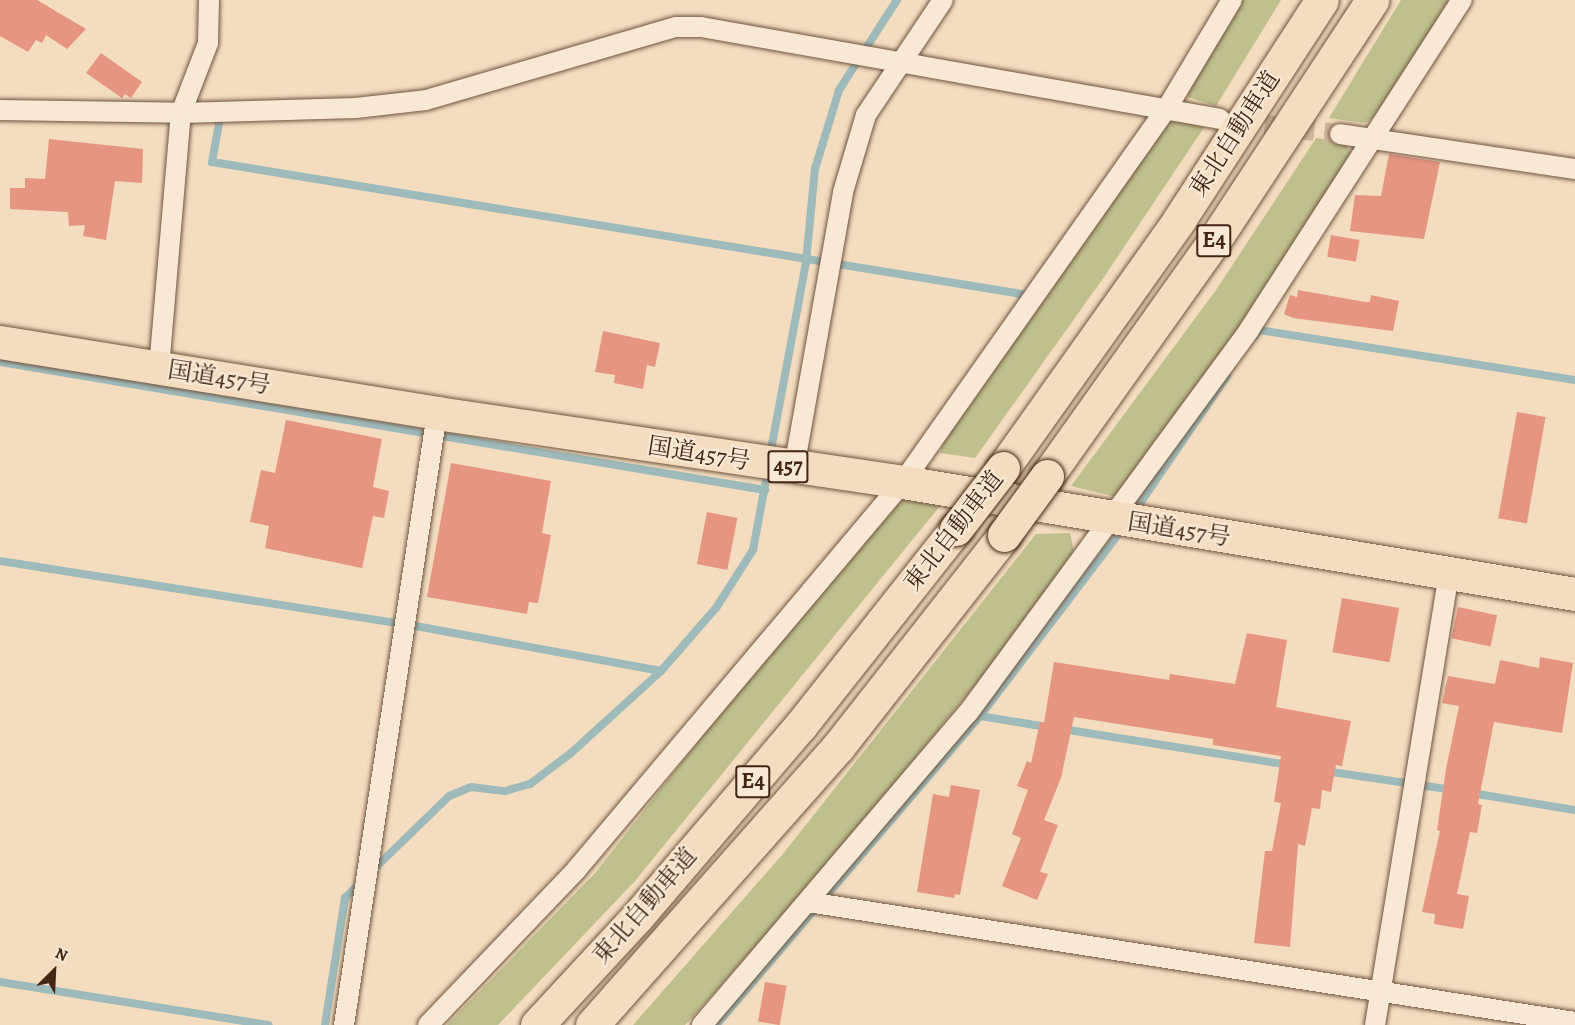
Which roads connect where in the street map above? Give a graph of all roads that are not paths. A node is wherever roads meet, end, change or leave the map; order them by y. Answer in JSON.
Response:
{"nodes":[{"id":1,"x":209,"y":0,"type":"edge"},
{"id":2,"x":943,"y":0,"type":"edge"},
{"id":3,"x":1232,"y":0,"type":"edge"},
{"id":4,"x":1323,"y":0,"type":"edge"},
{"id":5,"x":1372,"y":0,"type":"edge"},
{"id":6,"x":1462,"y":0,"type":"edge"},
{"id":7,"x":899,"y":64,"type":"junction"},
{"id":8,"x":1167,"y":108,"type":"junction"},
{"id":9,"x":0,"y":110,"type":"edge"},
{"id":10,"x":181,"y":112,"type":"junction"},
{"id":11,"x":1220,"y":119,"type":"tunnel mouth"},
{"id":12,"x":1340,"y":134,"type":"tunnel mouth"},
{"id":13,"x":1377,"y":137,"type":"junction"},
{"id":14,"x":1575,"y":169,"type":"edge"},
{"id":15,"x":0,"y":342,"type":"edge"},
{"id":16,"x":159,"y":368,"type":"junction"},
{"id":17,"x":436,"y":414,"type":"junction"},
{"id":18,"x":794,"y":468,"type":"junction"},
{"id":19,"x":903,"y":482,"type":"junction"},
{"id":20,"x":1110,"y":519,"type":"junction"},
{"id":21,"x":1449,"y":574,"type":"junction"},
{"id":22,"x":1575,"y":594,"type":"edge"},
{"id":23,"x":808,"y":902,"type":"junction"},
{"id":24,"x":1381,"y":992,"type":"junction"},
{"id":25,"x":1575,"y":1022,"type":"edge"},
{"id":26,"x":344,"y":1025,"type":"edge"},
{"id":27,"x":428,"y":1025,"type":"edge"},
{"id":28,"x":537,"y":1025,"type":"edge"},
{"id":29,"x":592,"y":1025,"type":"edge"},
{"id":30,"x":702,"y":1025,"type":"edge"},
{"id":31,"x":1375,"y":1025,"type":"edge"}],
"edges":[{"from":1,"to":10,"type":"street"},
{"from":2,"to":7,"type":"street"},
{"from":3,"to":8,"type":"street"},
{"from":4,"to":28,"type":"highway","name":"東北自動車道","number":"E4","bridge":true},
{"from":5,"to":29,"type":"highway","name":"東北自動車道","number":"E4","bridge":true},
{"from":6,"to":13,"type":"street"},
{"from":7,"to":8,"type":"street"},
{"from":7,"to":10,"type":"street"},
{"from":7,"to":18,"type":"street"},
{"from":8,"to":11,"type":"street"},
{"from":8,"to":19,"type":"street"},
{"from":9,"to":10,"type":"street"},
{"from":10,"to":16,"type":"street"},
{"from":12,"to":13,"type":"street"},
{"from":13,"to":14,"type":"street"},
{"from":13,"to":20,"type":"street"},
{"from":15,"to":16,"type":"highway","name":"国道457号","number":"457"},
{"from":16,"to":17,"type":"highway","name":"国道457号","number":"457"},
{"from":17,"to":18,"type":"highway","name":"国道457号","number":"457"},
{"from":17,"to":26,"type":"street"},
{"from":18,"to":19,"type":"highway","name":"国道457号","number":"457"},
{"from":19,"to":20,"type":"highway","name":"国道457号","number":"457"},
{"from":19,"to":27,"type":"street"},
{"from":20,"to":21,"type":"highway","name":"国道457号","number":"457"},
{"from":20,"to":23,"type":"street"},
{"from":21,"to":22,"type":"highway","name":"国道457号","number":"457"},
{"from":21,"to":24,"type":"street"},
{"from":23,"to":24,"type":"street"},
{"from":23,"to":30,"type":"street"},
{"from":24,"to":25,"type":"street"},
{"from":24,"to":31,"type":"street"}]}
